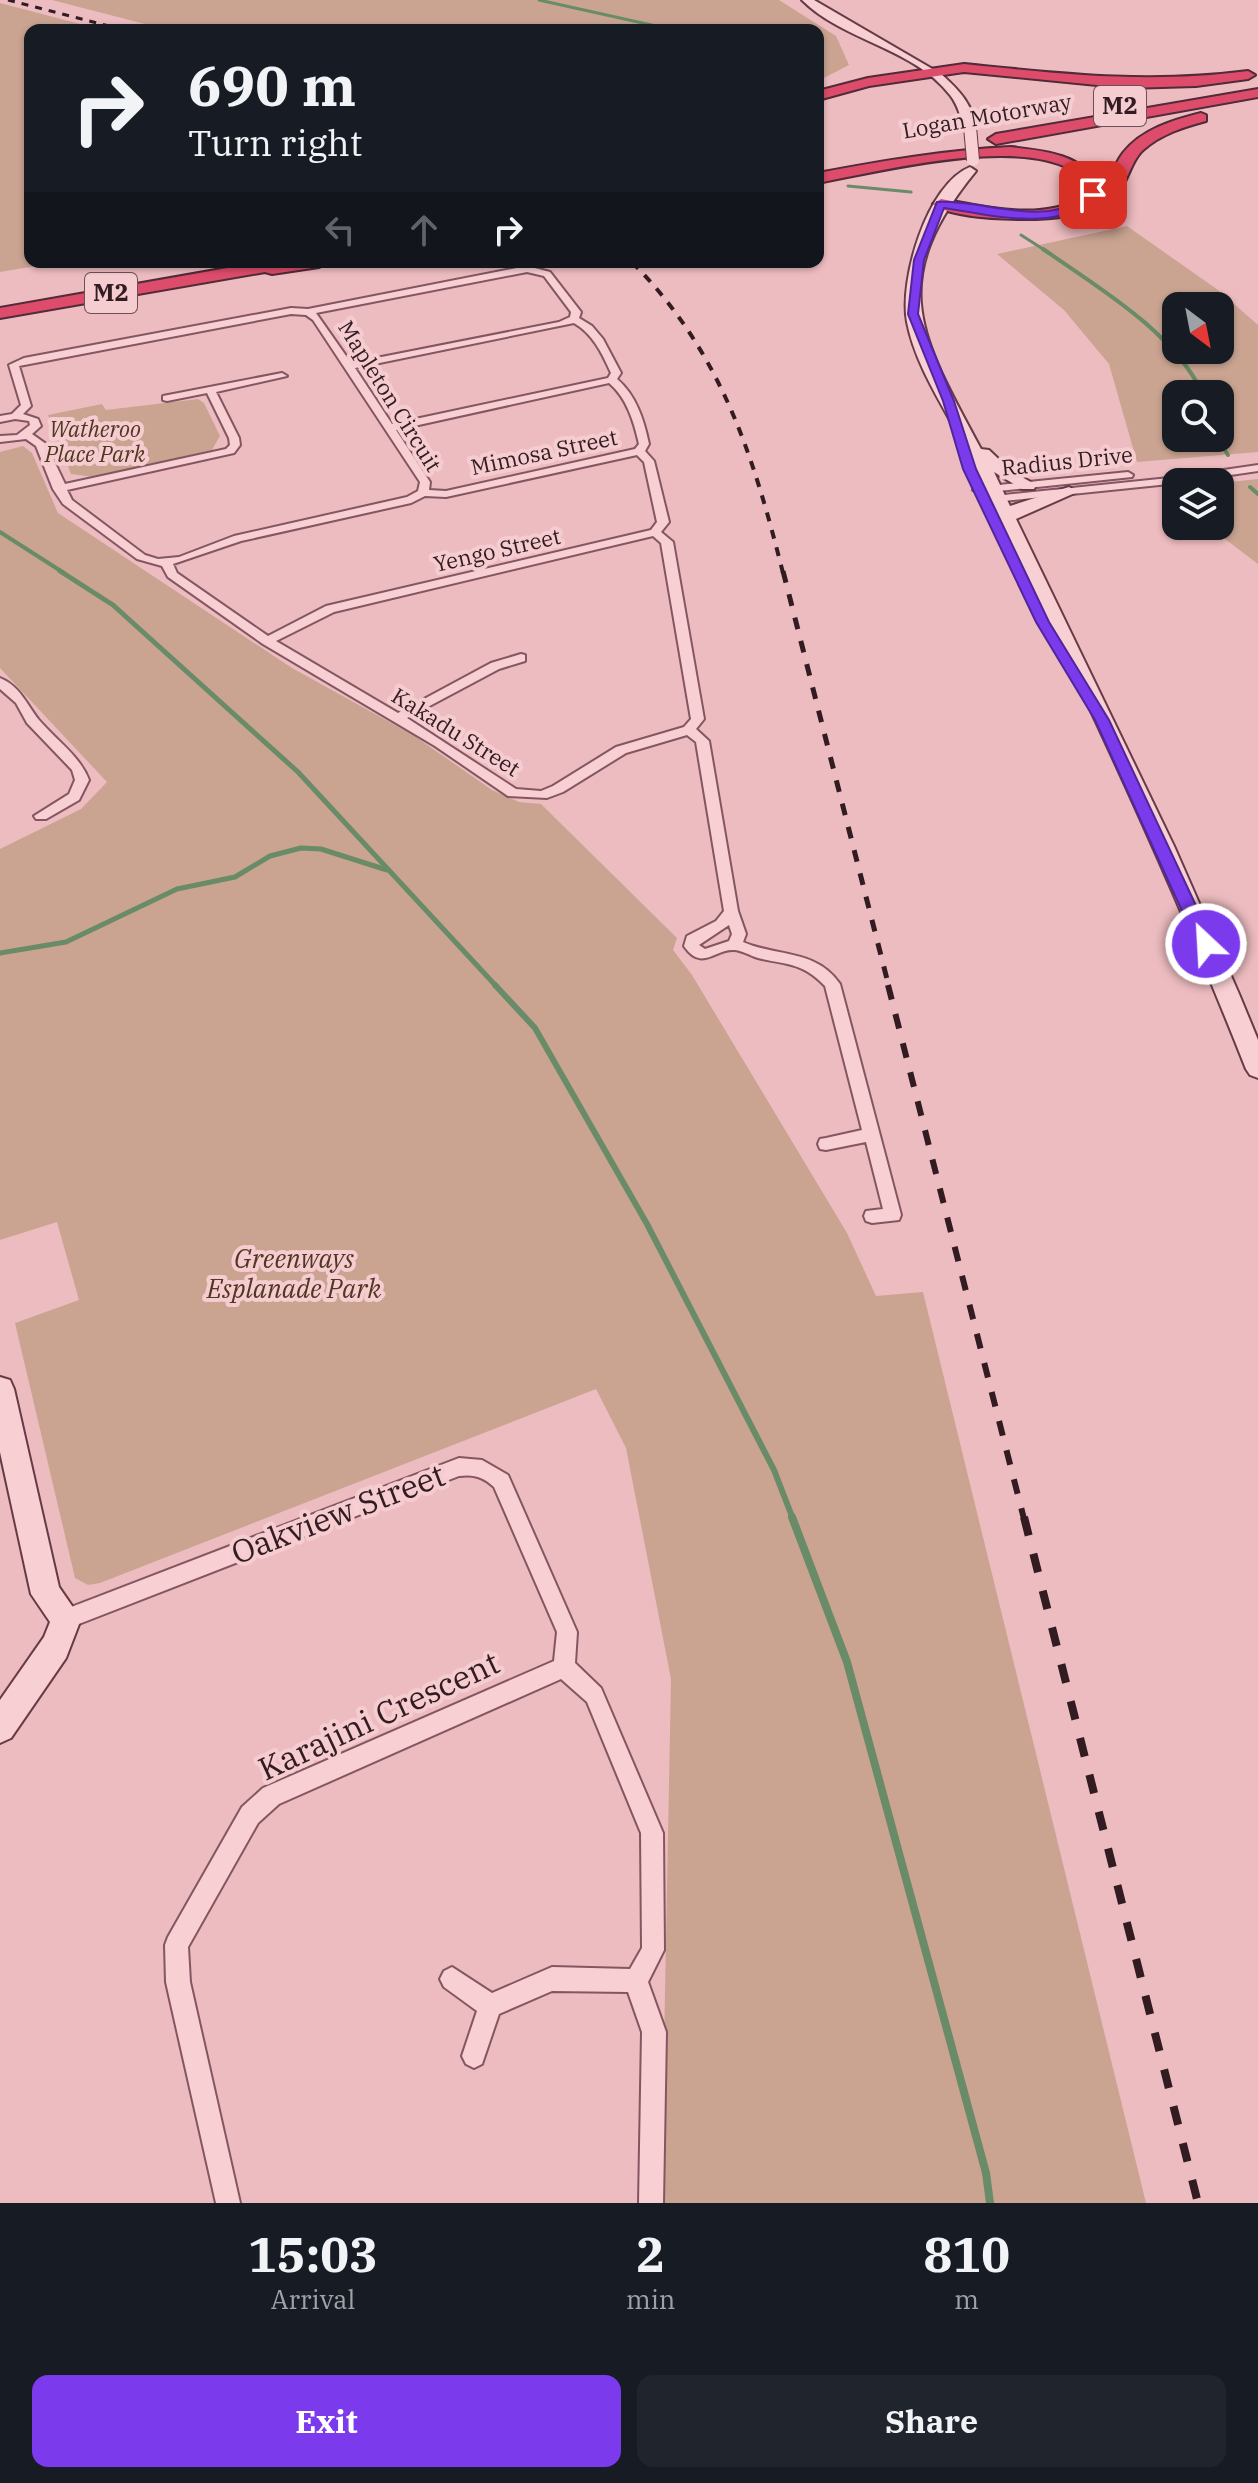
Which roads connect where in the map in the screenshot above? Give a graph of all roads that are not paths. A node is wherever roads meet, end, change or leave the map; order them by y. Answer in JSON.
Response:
{"nodes":[{"id":1,"x":794,"y":0,"type":"edge"},
{"id":2,"x":807,"y":0,"type":"edge"},
{"id":3,"x":916,"y":67,"type":"junction"},
{"id":4,"x":952,"y":69,"type":"junction"},
{"id":5,"x":1258,"y":74,"type":"edge"},
{"id":6,"x":1258,"y":82,"type":"edge"},
{"id":7,"x":1258,"y":93,"type":"edge"},
{"id":8,"x":824,"y":94,"type":"edge"},
{"id":9,"x":1258,"y":106,"type":"edge"},
{"id":10,"x":965,"y":126,"type":"junction"},
{"id":11,"x":972,"y":165,"type":"junction"},
{"id":12,"x":824,"y":169,"type":"edge"},
{"id":13,"x":824,"y":177,"type":"edge"},
{"id":14,"x":965,"y":190,"type":"junction"},
{"id":15,"x":987,"y":211,"type":"junction"},
{"id":16,"x":947,"y":217,"type":"junction"},
{"id":17,"x":937,"y":250,"type":"dead end"},
{"id":18,"x":170,"y":268,"type":"edge"},
{"id":19,"x":218,"y":268,"type":"edge"},
{"id":20,"x":928,"y":288,"type":"dead end"},
{"id":21,"x":0,"y":299,"type":"edge"},
{"id":22,"x":308,"y":312,"type":"junction"},
{"id":23,"x":0,"y":313,"type":"edge"},
{"id":24,"x":574,"y":319,"type":"junction"},
{"id":25,"x":927,"y":355,"type":"junction"},
{"id":26,"x":0,"y":364,"type":"edge"},
{"id":27,"x":14,"y":365,"type":"junction"},
{"id":28,"x":349,"y":366,"type":"junction"},
{"id":29,"x":282,"y":376,"type":"dead end"},
{"id":30,"x":611,"y":380,"type":"junction"},
{"id":31,"x":210,"y":390,"type":"junction"},
{"id":32,"x":167,"y":398,"type":"dead end"},
{"id":33,"x":948,"y":401,"type":"junction"},
{"id":34,"x":15,"y":416,"type":"junction"},
{"id":35,"x":0,"y":419,"type":"edge"},
{"id":36,"x":390,"y":428,"type":"junction"},
{"id":37,"x":27,"y":435,"type":"junction"},
{"id":38,"x":0,"y":439,"type":"edge"},
{"id":39,"x":972,"y":443,"type":"junction"},
{"id":40,"x":639,"y":451,"type":"junction"},
{"id":41,"x":1256,"y":468,"type":"edge"},
{"id":42,"x":1028,"y":485,"type":"junction"},
{"id":43,"x":59,"y":489,"type":"junction"},
{"id":44,"x":1069,"y":492,"type":"junction"},
{"id":45,"x":423,"y":493,"type":"junction"},
{"id":46,"x":989,"y":494,"type":"junction"},
{"id":47,"x":1007,"y":518,"type":"junction"},
{"id":48,"x":655,"y":532,"type":"junction"},
{"id":49,"x":167,"y":563,"type":"junction"},
{"id":50,"x":267,"y":641,"type":"junction"},
{"id":51,"x":521,"y":658,"type":"dead end"},
{"id":52,"x":0,"y":683,"type":"edge"},
{"id":53,"x":399,"y":717,"type":"junction"},
{"id":54,"x":1102,"y":720,"type":"junction"},
{"id":55,"x":689,"y":730,"type":"junction"},
{"id":56,"x":41,"y":816,"type":"dead end"},
{"id":57,"x":731,"y":911,"type":"junction"},
{"id":58,"x":735,"y":944,"type":"junction"},
{"id":59,"x":1258,"y":1069,"type":"edge"},
{"id":60,"x":873,"y":1134,"type":"junction"},
{"id":61,"x":826,"y":1144,"type":"dead end"},
{"id":62,"x":872,"y":1216,"type":"dead end"},
{"id":63,"x":0,"y":1389,"type":"edge"},
{"id":64,"x":66,"y":1619,"type":"junction"},
{"id":65,"x":564,"y":1667,"type":"junction"},
{"id":66,"x":0,"y":1727,"type":"edge"},
{"id":67,"x":452,"y":1979,"type":"dead end"},
{"id":68,"x":636,"y":1981,"type":"junction"},
{"id":69,"x":490,"y":2006,"type":"junction"},
{"id":70,"x":474,"y":2056,"type":"dead end"},
{"id":71,"x":228,"y":2203,"type":"edge"},
{"id":72,"x":651,"y":2203,"type":"edge"}],
"edges":[{"from":1,"to":3,"type":"street"},
{"from":2,"to":3,"type":"street"},
{"from":3,"to":4,"type":"highway"},
{"from":3,"to":4,"type":"highway"},
{"from":3,"to":8,"type":"highway"},
{"from":3,"to":10,"type":"street"},
{"from":4,"to":5,"type":"highway"},
{"from":6,"to":10,"type":"highway","name":"Logan Motorway","number":"M2"},
{"from":7,"to":12,"type":"highway","name":"Logan Motorway","number":"M2"},
{"from":9,"to":16,"type":"highway"},
{"from":10,"to":11,"type":"street","bridge":true},
{"from":11,"to":14,"type":"street"},
{"from":11,"to":16,"type":"street"},
{"from":13,"to":15,"type":"highway"},
{"from":14,"to":15,"type":"highway"},
{"from":14,"to":16,"type":"street"},
{"from":15,"to":16,"type":"highway"},
{"from":16,"to":17,"type":"street"},
{"from":16,"to":25,"type":"street"},
{"from":18,"to":21,"type":"highway","number":"M2"},
{"from":19,"to":23,"type":"highway","number":"M2"},
{"from":20,"to":25,"type":"street"},
{"from":22,"to":24,"type":"street"},
{"from":22,"to":27,"type":"street","name":"Mapleton Circuit"},
{"from":22,"to":28,"type":"street","name":"Mapleton Circuit"},
{"from":24,"to":28,"type":"street"},
{"from":24,"to":30,"type":"street"},
{"from":25,"to":33,"type":"street"},
{"from":26,"to":27,"type":"street","name":"Mapleton Circuit"},
{"from":27,"to":34,"type":"street"},
{"from":28,"to":36,"type":"street","name":"Mapleton Circuit"},
{"from":29,"to":31,"type":"street"},
{"from":30,"to":36,"type":"street"},
{"from":30,"to":40,"type":"street","name":"Mimosa Street"},
{"from":31,"to":32,"type":"street"},
{"from":31,"to":43,"type":"street"},
{"from":33,"to":39,"type":"street"},
{"from":33,"to":46,"type":"street"},
{"from":34,"to":35,"type":"street"},
{"from":34,"to":37,"type":"street"},
{"from":36,"to":45,"type":"street","name":"Mapleton Circuit"},
{"from":37,"to":38,"type":"street"},
{"from":37,"to":43,"type":"street"},
{"from":39,"to":42,"type":"street"},
{"from":39,"to":46,"type":"street"},
{"from":40,"to":45,"type":"street","name":"Mimosa Street"},
{"from":40,"to":48,"type":"street"},
{"from":41,"to":42,"type":"street","name":"Radius Drive"},
{"from":41,"to":44,"type":"street","name":"Radius Drive"},
{"from":42,"to":46,"type":"street","name":"Radius Drive"},
{"from":43,"to":49,"type":"street"},
{"from":44,"to":46,"type":"street","name":"Radius Drive"},
{"from":44,"to":47,"type":"street"},
{"from":45,"to":49,"type":"street","name":"Mapleton Circuit"},
{"from":46,"to":47,"type":"street"},
{"from":46,"to":54,"type":"street"},
{"from":47,"to":54,"type":"street"},
{"from":48,"to":50,"type":"street","name":"Yengo Street"},
{"from":48,"to":55,"type":"street"},
{"from":49,"to":50,"type":"street","name":"Kakadu Street"},
{"from":50,"to":53,"type":"street","name":"Kakadu Street"},
{"from":51,"to":53,"type":"street"},
{"from":52,"to":56,"type":"street"},
{"from":53,"to":55,"type":"street","name":"Kakadu Street"},
{"from":54,"to":59,"type":"street"},
{"from":55,"to":57,"type":"street"},
{"from":57,"to":58,"type":"street"},
{"from":57,"to":58,"type":"street"},
{"from":58,"to":60,"type":"street"},
{"from":60,"to":61,"type":"street"},
{"from":60,"to":62,"type":"street"},
{"from":63,"to":64,"type":"street"},
{"from":64,"to":65,"type":"street","name":"Oakview Street"},
{"from":64,"to":66,"type":"street"},
{"from":65,"to":68,"type":"street"},
{"from":65,"to":71,"type":"street","name":"Karajini Crescent"},
{"from":67,"to":69,"type":"street"},
{"from":68,"to":69,"type":"street"},
{"from":68,"to":72,"type":"street"},
{"from":69,"to":70,"type":"street"}]}
